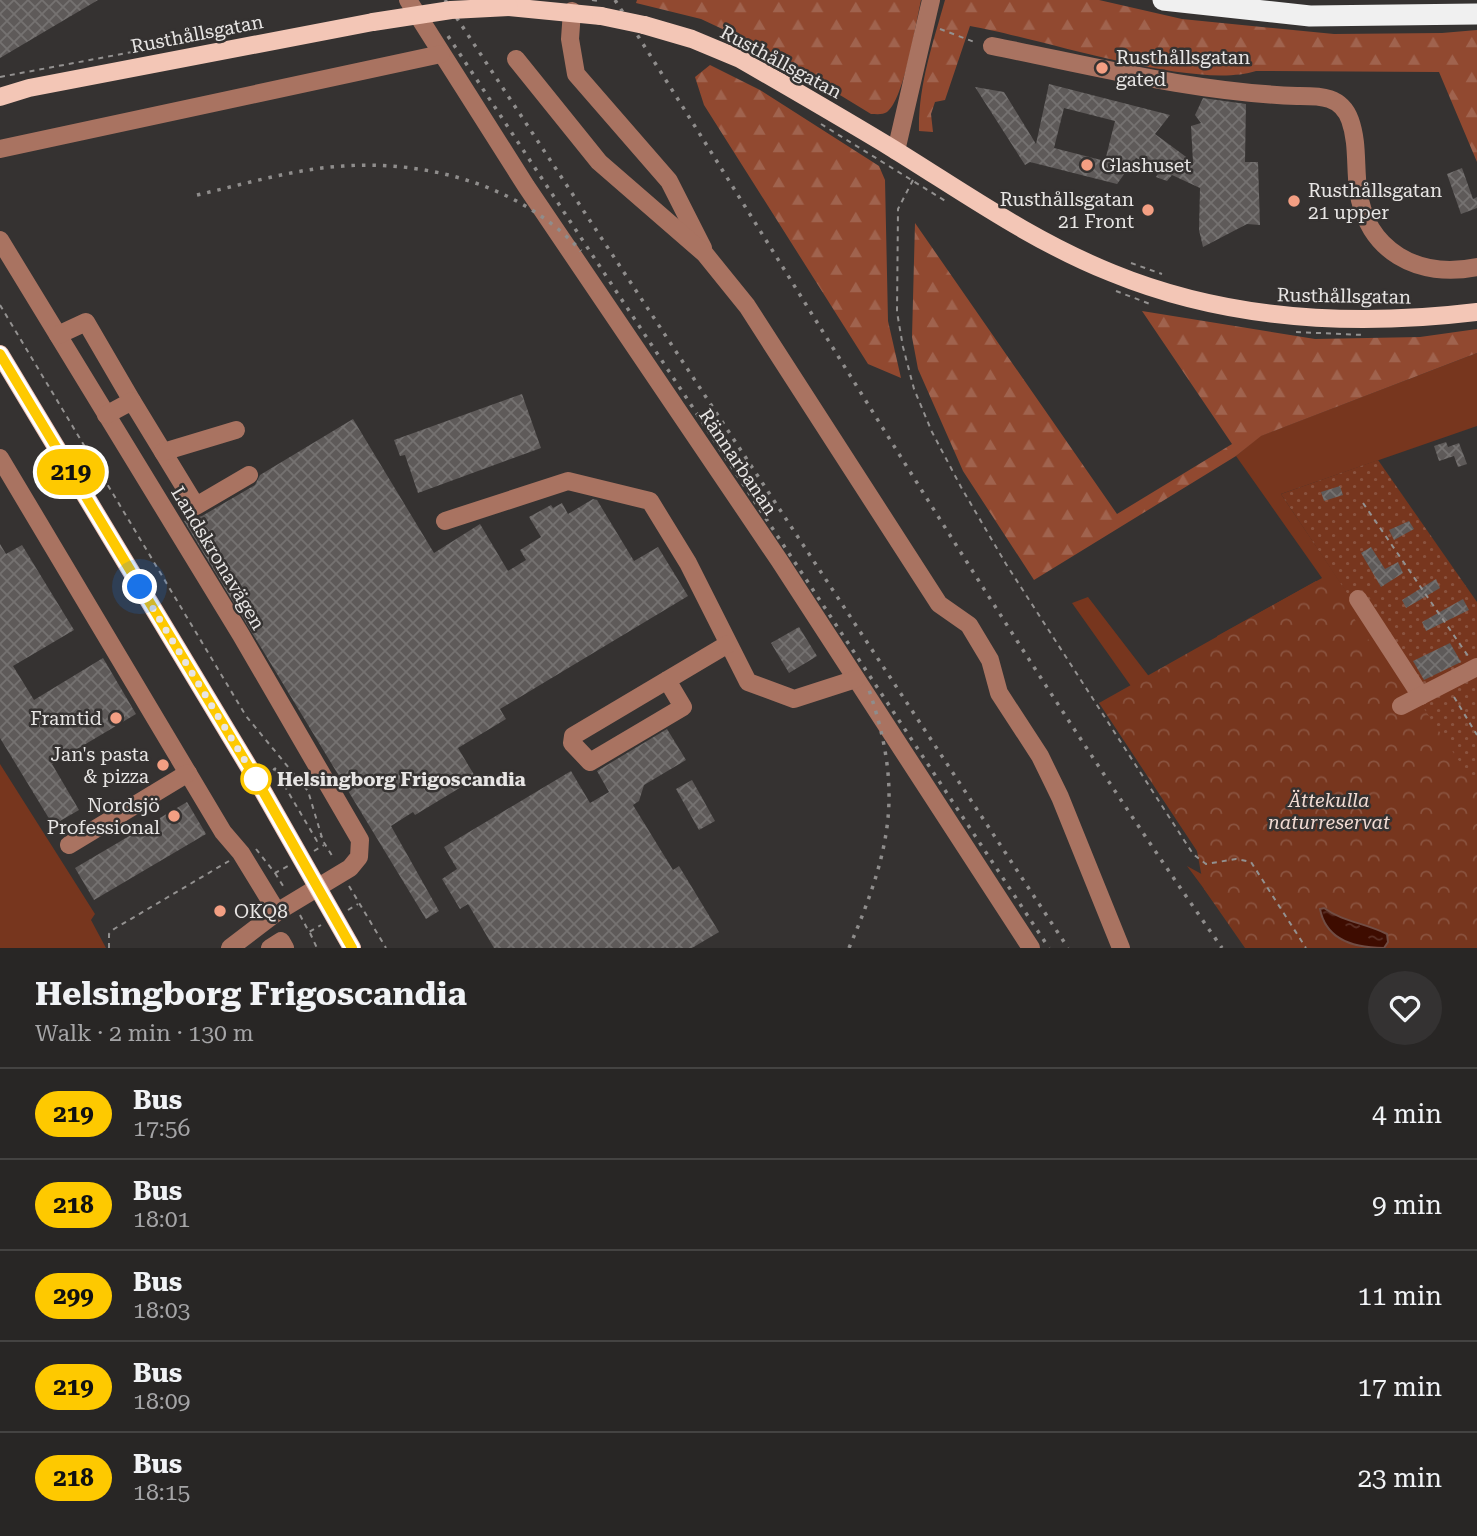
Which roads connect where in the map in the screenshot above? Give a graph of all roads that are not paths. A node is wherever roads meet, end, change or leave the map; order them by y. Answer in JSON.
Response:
{"nodes":[{"id":1,"x":408,"y":0,"type":"edge"},
{"id":2,"x":931,"y":0,"type":"edge"},
{"id":3,"x":1163,"y":0,"type":"edge"},
{"id":4,"x":536,"y":4,"type":"edge"},
{"id":5,"x":572,"y":11,"type":"junction"},
{"id":6,"x":1477,"y":14,"type":"edge"},
{"id":7,"x":985,"y":45,"type":"road end"},
{"id":8,"x":441,"y":54,"type":"junction"},
{"id":9,"x":516,"y":59,"type":"dead end"},
{"id":10,"x":0,"y":87,"type":"edge"},
{"id":11,"x":29,"y":88,"type":"junction"},
{"id":12,"x":0,"y":97,"type":"edge"},
{"id":13,"x":0,"y":149,"type":"edge"},
{"id":14,"x":896,"y":151,"type":"junction"},
{"id":15,"x":0,"y":240,"type":"edge"},
{"id":16,"x":705,"y":254,"type":"junction"},
{"id":17,"x":1477,"y":267,"type":"edge"},
{"id":18,"x":1477,"y":312,"type":"edge"},
{"id":19,"x":58,"y":335,"type":"junction"},
{"id":20,"x":0,"y":354,"type":"edge"},
{"id":21,"x":132,"y":401,"type":"junction"},
{"id":22,"x":106,"y":415,"type":"junction"},
{"id":23,"x":236,"y":430,"type":"dead end"},
{"id":24,"x":163,"y":452,"type":"junction"},
{"id":25,"x":0,"y":458,"type":"edge"},
{"id":26,"x":248,"y":475,"type":"dead end"},
{"id":27,"x":445,"y":521,"type":"dead end"},
{"id":28,"x":1358,"y":599,"type":"dead end"},
{"id":29,"x":728,"y":644,"type":"junction"},
{"id":30,"x":1476,"y":667,"type":"edge"},
{"id":31,"x":856,"y":679,"type":"junction"},
{"id":32,"x":667,"y":680,"type":"junction"},
{"id":33,"x":1420,"y":696,"type":"junction"},
{"id":34,"x":1401,"y":706,"type":"dead end"},
{"id":35,"x":188,"y":773,"type":"junction"},
{"id":36,"x":69,"y":845,"type":"dead end"},
{"id":37,"x":318,"y":888,"type":"junction"},
{"id":38,"x":277,"y":912,"type":"junction"},
{"id":39,"x":230,"y":948,"type":"edge"},
{"id":40,"x":270,"y":948,"type":"edge"},
{"id":41,"x":285,"y":948,"type":"edge"},
{"id":42,"x":352,"y":948,"type":"edge"},
{"id":43,"x":1031,"y":948,"type":"edge"},
{"id":44,"x":1121,"y":948,"type":"edge"}],
"edges":[{"from":1,"to":8,"type":"street","name":"Rännarbanan"},
{"from":2,"to":14,"type":"street"},
{"from":3,"to":6,"type":"highway"},
{"from":4,"to":5,"type":"main road","name":"Rusthållsgatan"},
{"from":4,"to":11,"type":"main road","name":"Rusthållsgatan","bridge":true},
{"from":5,"to":14,"type":"main road","name":"Rusthållsgatan","bridge":true},
{"from":5,"to":16,"type":"street"},
{"from":7,"to":17,"type":"street","name":"Rusthållsgatan"},
{"from":8,"to":13,"type":"street"},
{"from":8,"to":31,"type":"street","name":"Rännarbanan"},
{"from":9,"to":16,"type":"street"},
{"from":10,"to":11,"type":"main road","name":"Rusthållsgatan"},
{"from":11,"to":12,"type":"main road","name":"Rusthållsgatan"},
{"from":14,"to":18,"type":"main road","name":"Rusthållsgatan"},
{"from":15,"to":19,"type":"street","name":"Landskronavägen"},
{"from":16,"to":44,"type":"street"},
{"from":19,"to":21,"type":"street"},
{"from":19,"to":22,"type":"street","name":"Landskronavägen"},
{"from":20,"to":37,"type":"main road"},
{"from":21,"to":22,"type":"street"},
{"from":21,"to":24,"type":"street"},
{"from":22,"to":37,"type":"street","name":"Landskronavägen"},
{"from":23,"to":24,"type":"street"},
{"from":24,"to":26,"type":"street"},
{"from":25,"to":35,"type":"street"},
{"from":27,"to":29,"type":"street"},
{"from":28,"to":33,"type":"street"},
{"from":29,"to":31,"type":"street"},
{"from":29,"to":32,"type":"street"},
{"from":30,"to":33,"type":"street"},
{"from":31,"to":43,"type":"street","name":"Rännarbanan"},
{"from":32,"to":32,"type":"street"},
{"from":33,"to":34,"type":"street"},
{"from":35,"to":36,"type":"street"},
{"from":35,"to":38,"type":"street"},
{"from":37,"to":38,"type":"street","name":"Landskronavägen"},
{"from":37,"to":42,"type":"main road"},
{"from":38,"to":39,"type":"street","name":"Landskronavägen"},
{"from":40,"to":41,"type":"street"}]}
